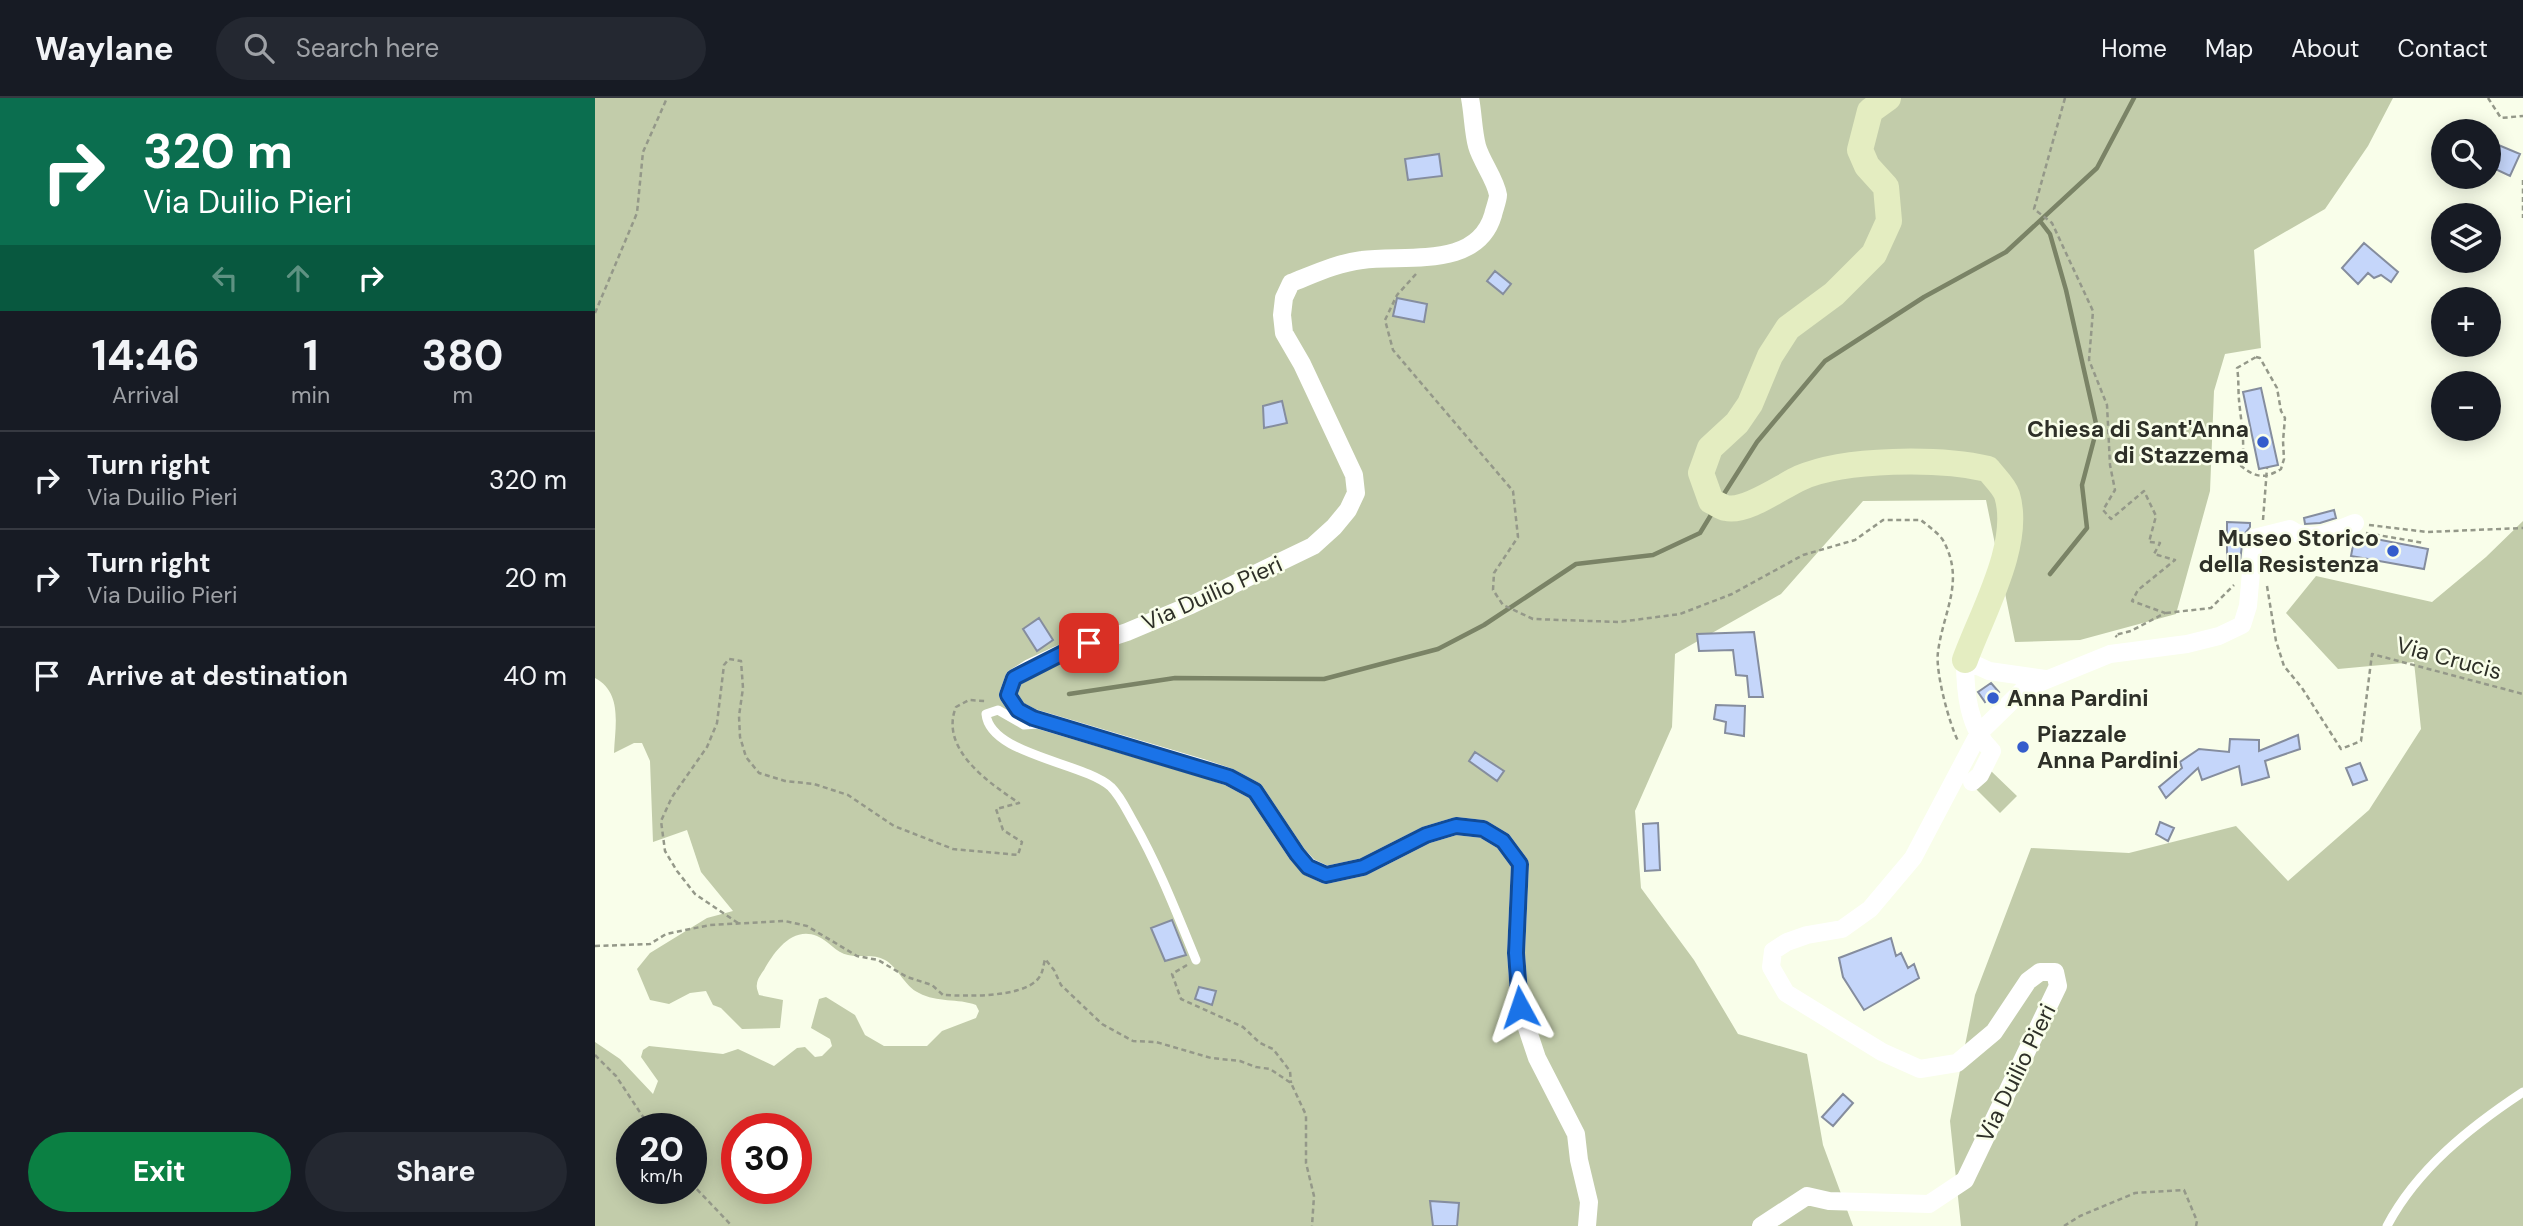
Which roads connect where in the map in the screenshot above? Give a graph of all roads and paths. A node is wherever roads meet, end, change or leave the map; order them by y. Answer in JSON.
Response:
{"nodes":[{"id":1,"x":667,"y":98,"type":"edge"},
{"id":2,"x":1470,"y":98,"type":"edge"},
{"id":3,"x":1888,"y":98,"type":"edge"},
{"id":4,"x":2065,"y":98,"type":"edge"},
{"id":5,"x":2488,"y":98,"type":"edge"},
{"id":6,"x":2523,"y":116,"type":"edge"},
{"id":7,"x":2523,"y":180,"type":"edge"},
{"id":8,"x":2523,"y":218,"type":"edge"},
{"id":9,"x":1430,"y":258,"type":"junction"},
{"id":10,"x":595,"y":313,"type":"edge"},
{"id":11,"x":2267,"y":468,"type":"dead end"},
{"id":12,"x":2266,"y":478,"type":"junction"},
{"id":13,"x":2357,"y":527,"type":"junction"},
{"id":14,"x":2523,"y":528,"type":"edge"},
{"id":15,"x":2261,"y":537,"type":"junction"},
{"id":16,"x":2424,"y":543,"type":"dead end"},
{"id":17,"x":2265,"y":575,"type":"dead end"},
{"id":18,"x":2235,"y":584,"type":"dead end"},
{"id":19,"x":2165,"y":613,"type":"junction"},
{"id":20,"x":2135,"y":651,"type":"junction"},
{"id":21,"x":1965,"y":660,"type":"junction"},
{"id":22,"x":2048,"y":679,"type":"junction"},
{"id":23,"x":2523,"y":694,"type":"edge"},
{"id":24,"x":1010,"y":701,"type":"junction"},
{"id":25,"x":1042,"y":721,"type":"junction"},
{"id":26,"x":1979,"y":733,"type":"junction"},
{"id":27,"x":1967,"y":754,"type":"junction"},
{"id":28,"x":1972,"y":782,"type":"dead end"},
{"id":29,"x":738,"y":923,"type":"junction"},
{"id":30,"x":595,"y":946,"type":"edge"},
{"id":31,"x":1196,"y":960,"type":"joint"},
{"id":32,"x":595,"y":1055,"type":"edge"},
{"id":33,"x":1291,"y":1083,"type":"junction"},
{"id":34,"x":2523,"y":1092,"type":"edge"},
{"id":35,"x":640,"y":1113,"type":"edge"},
{"id":36,"x":707,"y":1200,"type":"edge"},
{"id":37,"x":1591,"y":1225,"type":"edge"},
{"id":38,"x":732,"y":1226,"type":"edge"},
{"id":39,"x":1312,"y":1226,"type":"edge"},
{"id":40,"x":1761,"y":1226,"type":"edge"},
{"id":41,"x":2064,"y":1226,"type":"edge"},
{"id":42,"x":2196,"y":1226,"type":"edge"},
{"id":43,"x":2387,"y":1226,"type":"edge"}],
"edges":[{"from":1,"to":10,"type":"path"},
{"from":2,"to":9,"type":"street","name":"Via Duilio Pieri"},
{"from":3,"to":21,"type":"street"},
{"from":4,"to":19,"type":"path"},
{"from":5,"to":6,"type":"path"},
{"from":7,"to":8,"type":"path"},
{"from":9,"to":24,"type":"street","name":"Via Duilio Pieri"},
{"from":9,"to":27,"type":"path"},
{"from":11,"to":12,"type":"path"},
{"from":12,"to":12,"type":"path"},
{"from":12,"to":15,"type":"path"},
{"from":13,"to":14,"type":"path"},
{"from":13,"to":15,"type":"street"},
{"from":13,"to":16,"type":"path"},
{"from":15,"to":20,"type":"street"},
{"from":17,"to":23,"type":"path","name":"Via Crucis"},
{"from":18,"to":19,"type":"path"},
{"from":19,"to":20,"type":"path"},
{"from":20,"to":22,"type":"street"},
{"from":21,"to":22,"type":"street"},
{"from":21,"to":26,"type":"street"},
{"from":22,"to":26,"type":"street","name":"Via Duilio Pieri"},
{"from":24,"to":25,"type":"street"},
{"from":24,"to":29,"type":"path"},
{"from":25,"to":31,"type":"lane"},
{"from":25,"to":37,"type":"street"},
{"from":26,"to":27,"type":"street","name":"Via Duilio Pieri"},
{"from":26,"to":28,"type":"street"},
{"from":27,"to":40,"type":"street","name":"Via Duilio Pieri"},
{"from":29,"to":30,"type":"path"},
{"from":29,"to":33,"type":"path"},
{"from":31,"to":33,"type":"path"},
{"from":32,"to":35,"type":"path"},
{"from":33,"to":39,"type":"path"},
{"from":34,"to":43,"type":"lane"},
{"from":36,"to":38,"type":"path"},
{"from":41,"to":42,"type":"path"}]}
